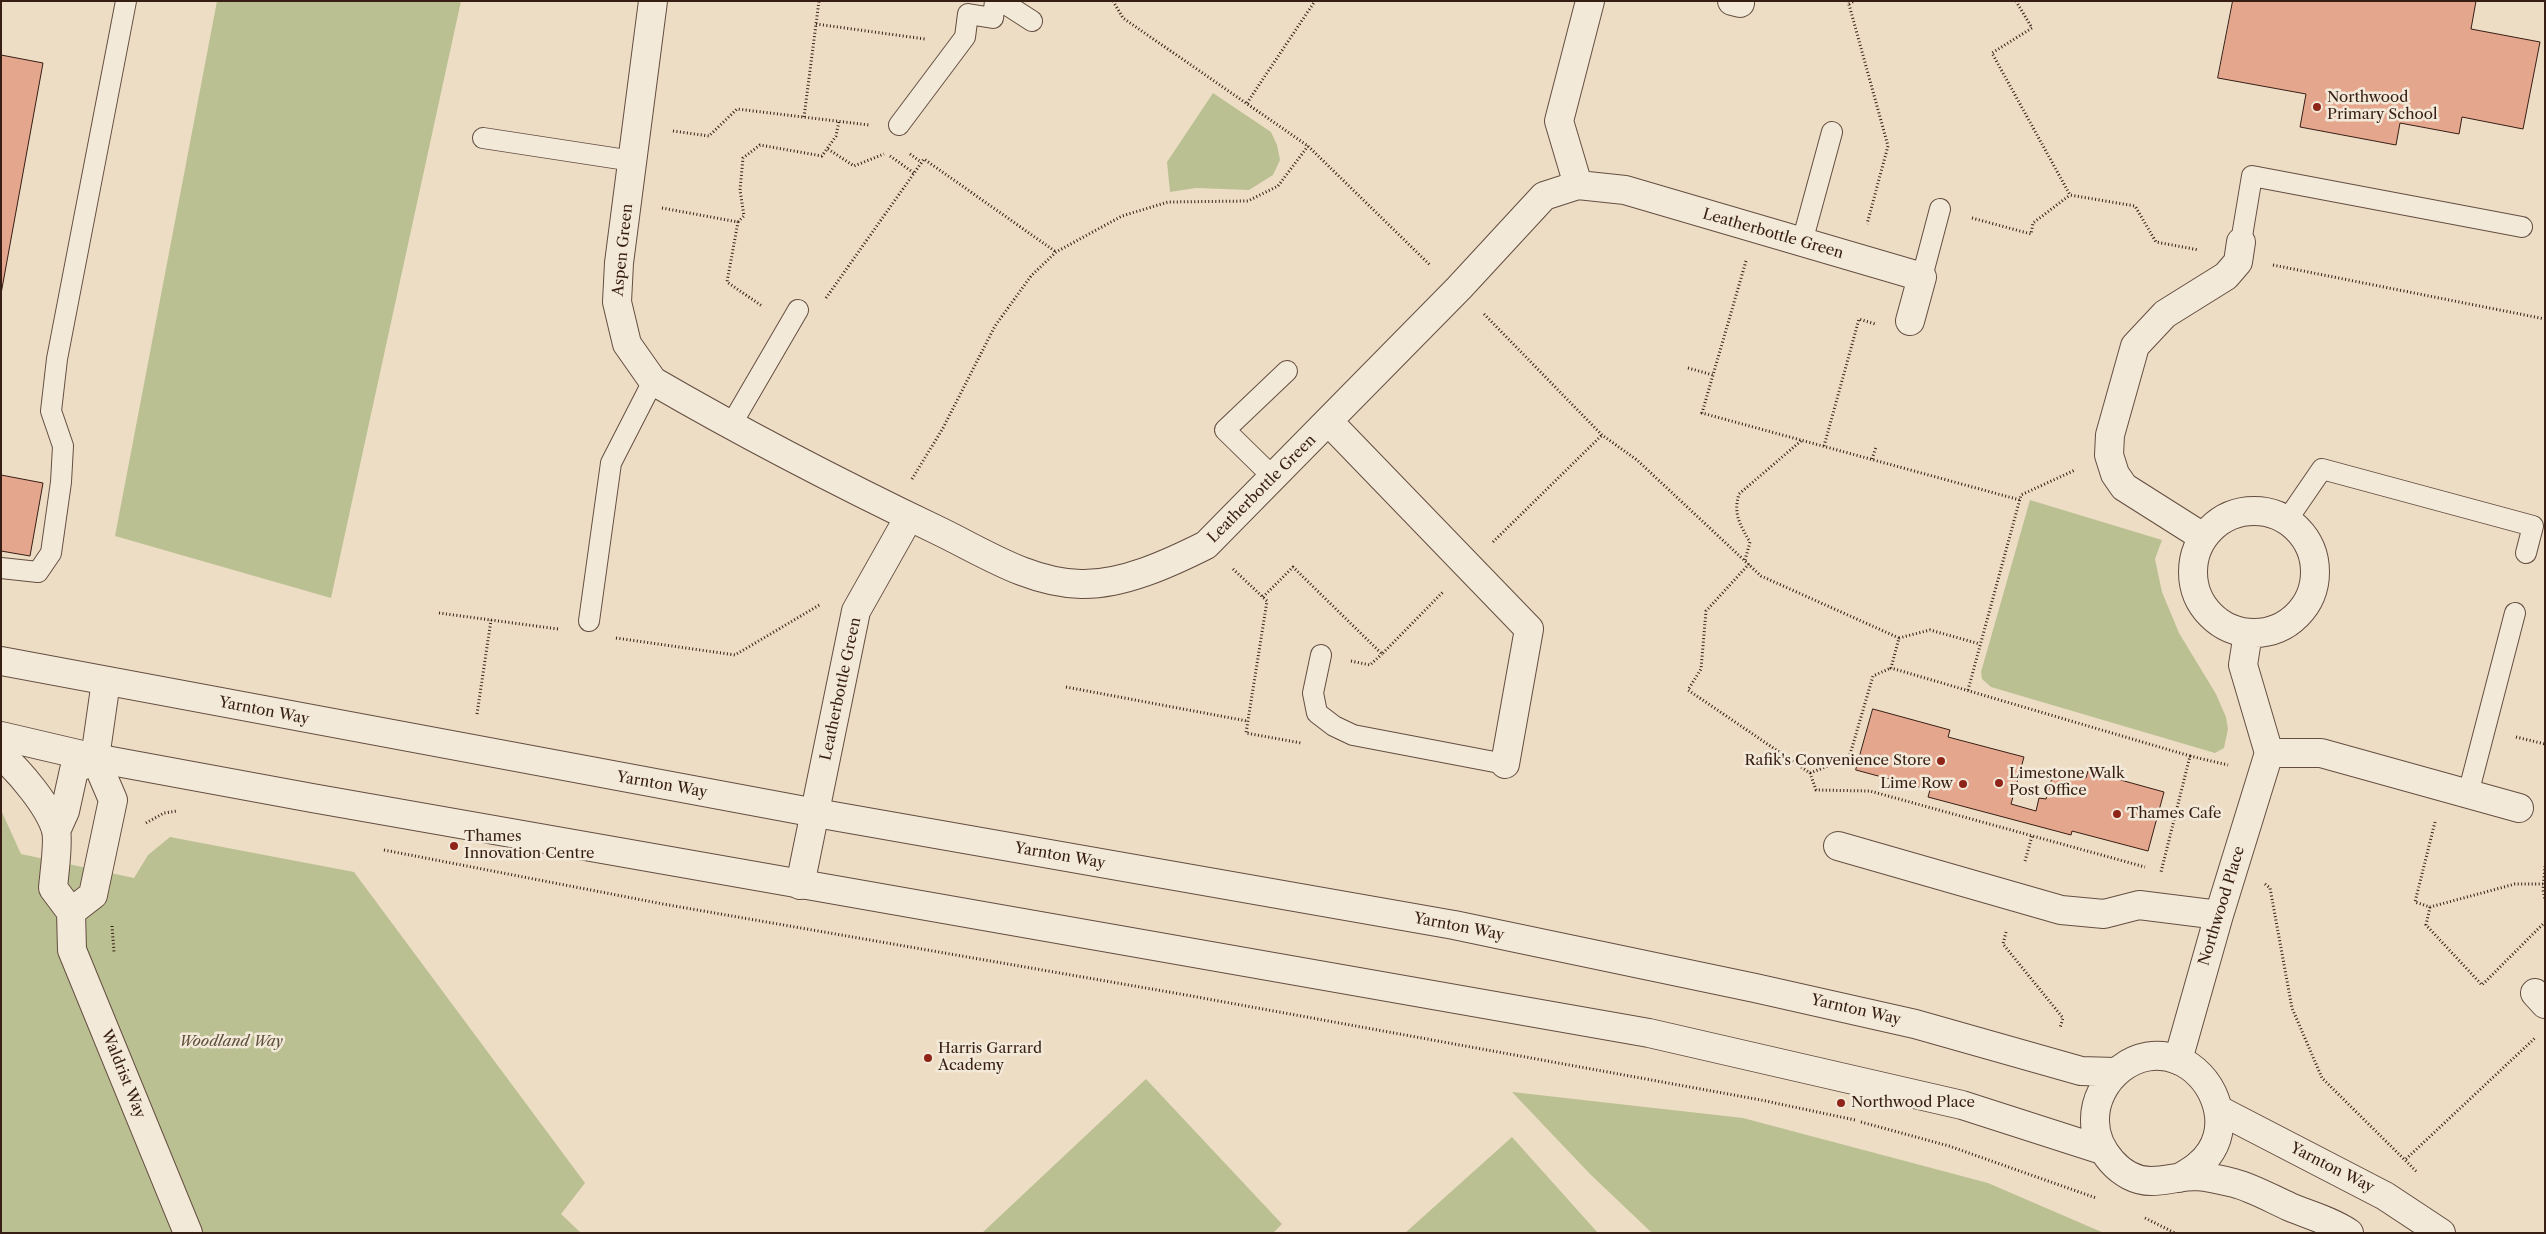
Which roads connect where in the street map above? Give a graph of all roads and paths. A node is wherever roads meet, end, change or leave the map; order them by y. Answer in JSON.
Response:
{"nodes":[{"id":1,"x":126,"y":1,"type":"edge"},
{"id":2,"x":653,"y":1,"type":"edge"},
{"id":3,"x":819,"y":1,"type":"edge"},
{"id":4,"x":995,"y":1,"type":"edge"},
{"id":5,"x":1001,"y":1,"type":"edge"},
{"id":6,"x":1113,"y":1,"type":"edge"},
{"id":7,"x":1315,"y":1,"type":"edge"},
{"id":8,"x":1590,"y":1,"type":"edge"},
{"id":9,"x":1854,"y":1,"type":"edge"},
{"id":10,"x":2016,"y":1,"type":"edge"},
{"id":11,"x":1848,"y":3,"type":"edge"},
{"id":12,"x":1032,"y":21,"type":"dead end"},
{"id":13,"x":816,"y":24,"type":"junction"},
{"id":14,"x":961,"y":44,"type":"junction"},
{"id":15,"x":1247,"y":103,"type":"junction"},
{"id":16,"x":804,"y":117,"type":"junction"},
{"id":17,"x":839,"y":121,"type":"junction"},
{"id":18,"x":872,"y":125,"type":"dead end"},
{"id":19,"x":900,"y":125,"type":"dead end"},
{"id":20,"x":637,"y":126,"type":"junction"},
{"id":21,"x":1832,"y":132,"type":"dead end"},
{"id":22,"x":482,"y":138,"type":"dead end"},
{"id":23,"x":1308,"y":146,"type":"junction"},
{"id":24,"x":828,"y":149,"type":"junction"},
{"id":25,"x":908,"y":152,"type":"dead end"},
{"id":26,"x":633,"y":161,"type":"junction"},
{"id":27,"x":921,"y":162,"type":"junction"},
{"id":28,"x":914,"y":173,"type":"junction"},
{"id":29,"x":1578,"y":185,"type":"junction"},
{"id":30,"x":2070,"y":195,"type":"junction"},
{"id":31,"x":627,"y":202,"type":"junction"},
{"id":32,"x":1940,"y":209,"type":"joint"},
{"id":33,"x":738,"y":222,"type":"junction"},
{"id":34,"x":2522,"y":227,"type":"dead end"},
{"id":35,"x":1755,"y":228,"type":"junction"},
{"id":36,"x":1802,"y":242,"type":"junction"},
{"id":37,"x":2240,"y":250,"type":"junction"},
{"id":38,"x":1056,"y":252,"type":"junction"},
{"id":39,"x":1857,"y":258,"type":"junction"},
{"id":40,"x":1922,"y":277,"type":"junction"},
{"id":41,"x":1458,"y":290,"type":"junction"},
{"id":42,"x":794,"y":317,"type":"junction"},
{"id":43,"x":2545,"y":319,"type":"edge"},
{"id":44,"x":1910,"y":321,"type":"dead end"},
{"id":45,"x":1878,"y":325,"type":"dead end"},
{"id":46,"x":1688,"y":368,"type":"dead end"},
{"id":47,"x":1287,"y":371,"type":"dead end"},
{"id":48,"x":1713,"y":375,"type":"junction"},
{"id":49,"x":653,"y":381,"type":"junction"},
{"id":50,"x":1330,"y":422,"type":"junction"},
{"id":51,"x":731,"y":424,"type":"junction"},
{"id":52,"x":1602,"y":436,"type":"junction"},
{"id":53,"x":1802,"y":440,"type":"junction"},
{"id":54,"x":1824,"y":446,"type":"junction"},
{"id":55,"x":1876,"y":447,"type":"dead end"},
{"id":56,"x":2109,"y":455,"type":"junction"},
{"id":57,"x":1872,"y":460,"type":"junction"},
{"id":58,"x":1274,"y":478,"type":"junction"},
{"id":59,"x":2020,"y":500,"type":"junction"},
{"id":60,"x":902,"y":513,"type":"junction"},
{"id":61,"x":2286,"y":520,"type":"junction"},
{"id":62,"x":2203,"y":537,"type":"junction"},
{"id":63,"x":2526,"y":553,"type":"dead end"},
{"id":64,"x":1744,"y":560,"type":"junction"},
{"id":65,"x":1749,"y":564,"type":"junction"},
{"id":66,"x":1469,"y":565,"type":"junction"},
{"id":67,"x":1,"y":568,"type":"edge"},
{"id":68,"x":873,"y":582,"type":"junction"},
{"id":69,"x":1263,"y":597,"type":"dead end"},
{"id":70,"x":439,"y":613,"type":"dead end"},
{"id":71,"x":2515,"y":613,"type":"dead end"},
{"id":72,"x":491,"y":620,"type":"junction"},
{"id":73,"x":589,"y":620,"type":"dead end"},
{"id":74,"x":568,"y":631,"type":"dead end"},
{"id":75,"x":2248,"y":633,"type":"junction"},
{"id":76,"x":607,"y":637,"type":"dead end"},
{"id":77,"x":1899,"y":638,"type":"junction"},
{"id":78,"x":1980,"y":644,"type":"dead end"},
{"id":79,"x":1321,"y":655,"type":"dead end"},
{"id":80,"x":1,"y":661,"type":"edge"},
{"id":81,"x":1891,"y":668,"type":"junction"},
{"id":82,"x":106,"y":681,"type":"junction"},
{"id":83,"x":1066,"y":688,"type":"dead end"},
{"id":84,"x":1968,"y":690,"type":"junction"},
{"id":85,"x":1247,"y":721,"type":"dead end"},
{"id":86,"x":476,"y":722,"type":"dead end"},
{"id":87,"x":1,"y":736,"type":"edge"},
{"id":88,"x":2269,"y":753,"type":"junction"},
{"id":89,"x":1,"y":755,"type":"edge"},
{"id":90,"x":95,"y":758,"type":"junction"},
{"id":91,"x":1504,"y":764,"type":"joint"},
{"id":92,"x":1810,"y":773,"type":"junction"},
{"id":93,"x":2456,"y":791,"type":"junction"},
{"id":94,"x":2519,"y":808,"type":"dead end"},
{"id":95,"x":180,"y":811,"type":"dead end"},
{"id":96,"x":816,"y":813,"type":"junction"},
{"id":97,"x":142,"y":827,"type":"dead end"},
{"id":98,"x":56,"y":831,"type":"junction"},
{"id":99,"x":2032,"y":836,"type":"junction"},
{"id":100,"x":1838,"y":846,"type":"dead end"},
{"id":101,"x":379,"y":849,"type":"dead end"},
{"id":102,"x":2236,"y":860,"type":"junction"},
{"id":103,"x":2545,"y":866,"type":"edge"},
{"id":104,"x":2023,"y":868,"type":"dead end"},
{"id":105,"x":2543,"y":884,"type":"junction"},
{"id":106,"x":800,"y":885,"type":"junction"},
{"id":107,"x":2544,"y":890,"type":"edge"},
{"id":108,"x":2545,"y":900,"type":"edge"},
{"id":109,"x":2430,"y":907,"type":"junction"},
{"id":110,"x":71,"y":912,"type":"junction"},
{"id":111,"x":2218,"y":915,"type":"junction"},
{"id":112,"x":2545,"y":922,"type":"edge"},
{"id":113,"x":112,"y":924,"type":"dead end"},
{"id":114,"x":2007,"y":926,"type":"dead end"},
{"id":115,"x":115,"y":958,"type":"dead end"},
{"id":116,"x":2058,"y":1032,"type":"dead end"},
{"id":117,"x":2538,"y":1035,"type":"dead end"},
{"id":118,"x":2178,"y":1060,"type":"junction"},
{"id":119,"x":2114,"y":1072,"type":"junction"},
{"id":120,"x":2219,"y":1110,"type":"junction"},
{"id":121,"x":2102,"y":1150,"type":"junction"},
{"id":122,"x":2406,"y":1158,"type":"junction"},
{"id":123,"x":2418,"y":1173,"type":"dead end"},
{"id":124,"x":2179,"y":1178,"type":"junction"},
{"id":125,"x":2103,"y":1200,"type":"dead end"},
{"id":126,"x":2140,"y":1215,"type":"dead end"},
{"id":127,"x":188,"y":1233,"type":"edge"},
{"id":128,"x":2175,"y":1233,"type":"edge"},
{"id":129,"x":2349,"y":1233,"type":"edge"},
{"id":130,"x":2441,"y":1233,"type":"edge"}],
"edges":[{"from":1,"to":67,"type":"lane"},
{"from":2,"to":20,"type":"street","name":"Aspen Green"},
{"from":3,"to":13,"type":"path"},
{"from":4,"to":14,"type":"lane"},
{"from":5,"to":12,"type":"lane"},
{"from":6,"to":15,"type":"path"},
{"from":7,"to":15,"type":"path"},
{"from":8,"to":29,"type":"street"},
{"from":9,"to":11,"type":"path"},
{"from":10,"to":30,"type":"path"},
{"from":11,"to":39,"type":"path"},
{"from":13,"to":14,"type":"path"},
{"from":13,"to":16,"type":"path"},
{"from":14,"to":19,"type":"lane"},
{"from":15,"to":23,"type":"path"},
{"from":16,"to":17,"type":"path"},
{"from":16,"to":20,"type":"path"},
{"from":17,"to":18,"type":"path"},
{"from":17,"to":24,"type":"path"},
{"from":20,"to":26,"type":"street","name":"Aspen Green"},
{"from":21,"to":36,"type":"lane"},
{"from":22,"to":26,"type":"lane"},
{"from":23,"to":38,"type":"path"},
{"from":23,"to":41,"type":"path"},
{"from":24,"to":28,"type":"path"},
{"from":24,"to":33,"type":"path"},
{"from":25,"to":27,"type":"path"},
{"from":26,"to":31,"type":"street","name":"Aspen Green"},
{"from":27,"to":28,"type":"path"},
{"from":27,"to":38,"type":"path"},
{"from":28,"to":42,"type":"path"},
{"from":29,"to":35,"type":"street","name":"Leatherbottle Green"},
{"from":29,"to":41,"type":"street","name":"Leatherbottle Green"},
{"from":30,"to":32,"type":"path"},
{"from":30,"to":37,"type":"path"},
{"from":31,"to":33,"type":"path"},
{"from":31,"to":49,"type":"street","name":"Aspen Green"},
{"from":32,"to":40,"type":"lane"},
{"from":33,"to":42,"type":"path"},
{"from":34,"to":37,"type":"lane"},
{"from":35,"to":36,"type":"street","name":"Leatherbottle Green"},
{"from":35,"to":48,"type":"path"},
{"from":36,"to":39,"type":"street","name":"Leatherbottle Green"},
{"from":37,"to":43,"type":"path"},
{"from":37,"to":56,"type":"street"},
{"from":38,"to":60,"type":"path"},
{"from":39,"to":40,"type":"street","name":"Leatherbottle Green"},
{"from":40,"to":44,"type":"street"},
{"from":41,"to":50,"type":"street","name":"Leatherbottle Green"},
{"from":41,"to":52,"type":"path"},
{"from":42,"to":51,"type":"lane"},
{"from":45,"to":54,"type":"path"},
{"from":46,"to":48,"type":"path"},
{"from":47,"to":58,"type":"lane"},
{"from":48,"to":53,"type":"path"},
{"from":49,"to":51,"type":"street","name":"Aspen Green"},
{"from":49,"to":73,"type":"lane"},
{"from":50,"to":58,"type":"street","name":"Leatherbottle Green"},
{"from":50,"to":66,"type":"street","name":"Leatherbottle Green"},
{"from":51,"to":60,"type":"street","name":"Aspen Green"},
{"from":52,"to":64,"type":"path"},
{"from":52,"to":66,"type":"path"},
{"from":53,"to":54,"type":"path"},
{"from":53,"to":64,"type":"path"},
{"from":54,"to":57,"type":"path"},
{"from":55,"to":57,"type":"path"},
{"from":56,"to":59,"type":"path"},
{"from":56,"to":62,"type":"street"},
{"from":57,"to":59,"type":"path"},
{"from":58,"to":60,"type":"street","name":"Leatherbottle Green"},
{"from":59,"to":84,"type":"path"},
{"from":60,"to":68,"type":"street","name":"Leatherbottle Green"},
{"from":61,"to":62,"type":"street"},
{"from":61,"to":63,"type":"lane"},
{"from":61,"to":75,"type":"street"},
{"from":62,"to":75,"type":"street"},
{"from":64,"to":65,"type":"path"},
{"from":65,"to":77,"type":"path"},
{"from":65,"to":92,"type":"path"},
{"from":66,"to":69,"type":"path"},
{"from":66,"to":91,"type":"street","name":"Leatherbottle Green"},
{"from":68,"to":76,"type":"path"},
{"from":68,"to":96,"type":"street","name":"Leatherbottle Green"},
{"from":70,"to":72,"type":"path"},
{"from":71,"to":93,"type":"lane"},
{"from":72,"to":74,"type":"path"},
{"from":72,"to":86,"type":"path"},
{"from":75,"to":88,"type":"street"},
{"from":77,"to":78,"type":"path"},
{"from":77,"to":81,"type":"path"},
{"from":79,"to":91,"type":"lane"},
{"from":80,"to":82,"type":"street","name":"Yarnton Way"},
{"from":81,"to":84,"type":"path"},
{"from":81,"to":92,"type":"path"},
{"from":82,"to":90,"type":"street"},
{"from":82,"to":96,"type":"street","name":"Yarnton Way"},
{"from":83,"to":85,"type":"path"},
{"from":84,"to":99,"type":"path"},
{"from":87,"to":90,"type":"street","name":"Yarnton Way"},
{"from":88,"to":93,"type":"street"},
{"from":88,"to":102,"type":"street","name":"Northwood Place"},
{"from":89,"to":98,"type":"street"},
{"from":90,"to":98,"type":"street"},
{"from":90,"to":106,"type":"street","name":"Yarnton Way"},
{"from":90,"to":110,"type":"street"},
{"from":92,"to":99,"type":"path"},
{"from":93,"to":94,"type":"street"},
{"from":93,"to":109,"type":"path"},
{"from":95,"to":97,"type":"path"},
{"from":96,"to":106,"type":"street","name":"Leatherbottle Green"},
{"from":96,"to":119,"type":"street","name":"Yarnton Way"},
{"from":98,"to":110,"type":"street"},
{"from":99,"to":104,"type":"path"},
{"from":100,"to":111,"type":"street"},
{"from":101,"to":125,"type":"path"},
{"from":102,"to":111,"type":"street","name":"Northwood Place"},
{"from":102,"to":122,"type":"path"},
{"from":103,"to":105,"type":"path"},
{"from":105,"to":107,"type":"path"},
{"from":105,"to":109,"type":"path"},
{"from":106,"to":121,"type":"street","name":"Yarnton Way"},
{"from":107,"to":108,"type":"path"},
{"from":109,"to":112,"type":"path"},
{"from":110,"to":127,"type":"street","name":"Waldrist Way"},
{"from":111,"to":118,"type":"street","name":"Northwood Place"},
{"from":113,"to":115,"type":"path"},
{"from":114,"to":116,"type":"path"},
{"from":117,"to":122,"type":"path"},
{"from":118,"to":119,"type":"street","name":"Yarnton Way"},
{"from":118,"to":120,"type":"street","name":"Yarnton Way"},
{"from":119,"to":121,"type":"street","name":"Yarnton Way"},
{"from":120,"to":124,"type":"street","name":"Yarnton Way"},
{"from":120,"to":130,"type":"street","name":"Yarnton Way"},
{"from":121,"to":124,"type":"street","name":"Yarnton Way"},
{"from":122,"to":123,"type":"path"},
{"from":124,"to":129,"type":"street","name":"Yarnton Way"},
{"from":126,"to":128,"type":"path"}]}
